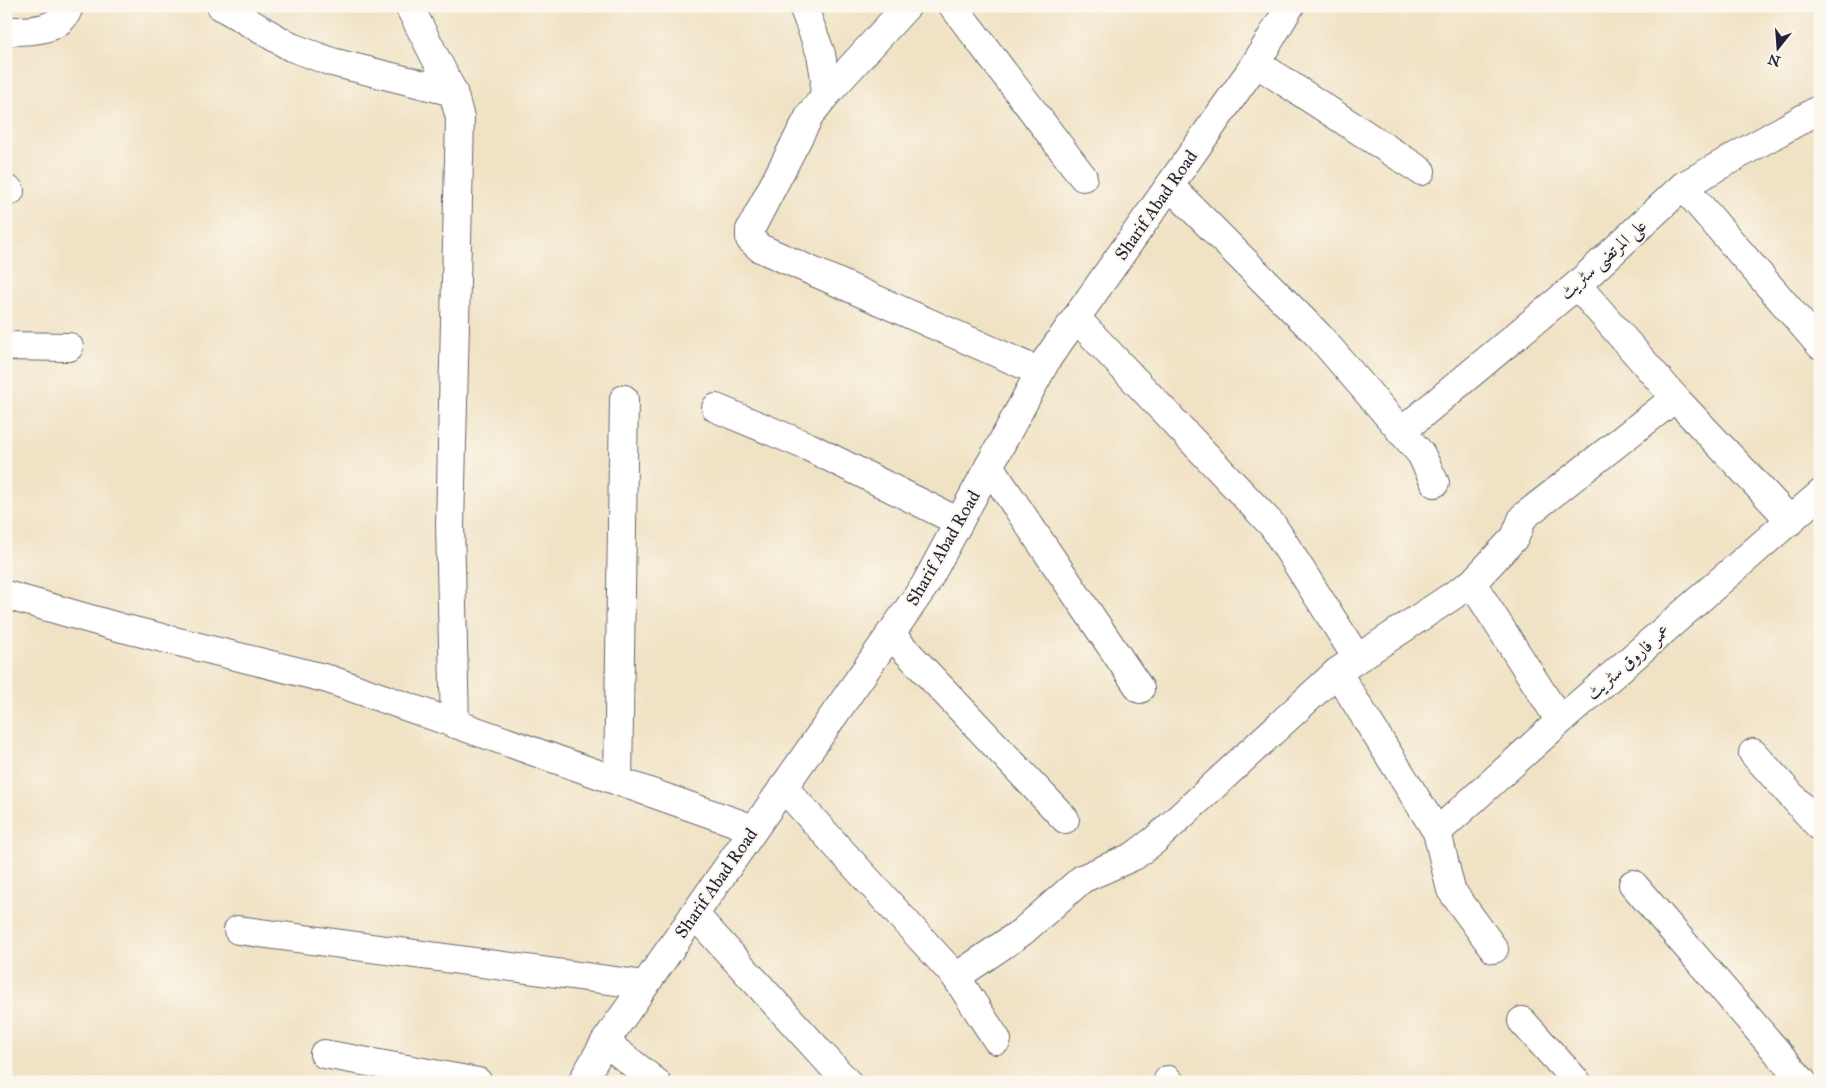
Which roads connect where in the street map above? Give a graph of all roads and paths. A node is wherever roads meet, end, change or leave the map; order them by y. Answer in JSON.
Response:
{"nodes":[{"id":1,"x":68,"y":6,"type":"edge"},
{"id":2,"x":221,"y":6,"type":"edge"},
{"id":3,"x":409,"y":6,"type":"edge"},
{"id":4,"x":803,"y":6,"type":"edge"},
{"id":5,"x":907,"y":6,"type":"edge"},
{"id":6,"x":953,"y":6,"type":"edge"},
{"id":7,"x":1290,"y":6,"type":"edge"},
{"id":8,"x":6,"y":31,"type":"edge"},
{"id":9,"x":1256,"y":63,"type":"junction"},
{"id":10,"x":453,"y":92,"type":"junction"},
{"id":11,"x":824,"y":96,"type":"junction"},
{"id":12,"x":1820,"y":109,"type":"edge"},
{"id":13,"x":1421,"y":171,"type":"dead end"},
{"id":14,"x":1083,"y":177,"type":"dead end"},
{"id":15,"x":1170,"y":186,"type":"junction"},
{"id":16,"x":1683,"y":186,"type":"junction"},
{"id":17,"x":1577,"y":284,"type":"junction"},
{"id":18,"x":1076,"y":318,"type":"junction"},
{"id":19,"x":1820,"y":345,"type":"edge"},
{"id":20,"x":6,"y":346,"type":"edge"},
{"id":21,"x":69,"y":347,"type":"dead end"},
{"id":22,"x":1040,"y":372,"type":"junction"},
{"id":23,"x":1675,"y":398,"type":"junction"},
{"id":24,"x":624,"y":399,"type":"dead end"},
{"id":25,"x":716,"y":408,"type":"dead end"},
{"id":26,"x":1401,"y":432,"type":"junction"},
{"id":27,"x":989,"y":466,"type":"junction"},
{"id":28,"x":1435,"y":483,"type":"dead end"},
{"id":29,"x":1820,"y":494,"type":"edge"},
{"id":30,"x":1791,"y":521,"type":"junction"},
{"id":31,"x":959,"y":522,"type":"junction"},
{"id":32,"x":1472,"y":583,"type":"junction"},
{"id":33,"x":6,"y":595,"type":"edge"},
{"id":34,"x":890,"y":634,"type":"junction"},
{"id":35,"x":1347,"y":665,"type":"junction"},
{"id":36,"x":1140,"y":690,"type":"dead end"},
{"id":37,"x":1560,"y":720,"type":"junction"},
{"id":38,"x":455,"y":724,"type":"junction"},
{"id":39,"x":1753,"y":753,"type":"dead end"},
{"id":40,"x":618,"y":781,"type":"junction"},
{"id":41,"x":783,"y":787,"type":"junction"},
{"id":42,"x":1065,"y":820,"type":"dead end"},
{"id":43,"x":1820,"y":828,"type":"edge"},
{"id":44,"x":754,"y":829,"type":"junction"},
{"id":45,"x":1437,"y":832,"type":"junction"},
{"id":46,"x":1633,"y":884,"type":"dead end"},
{"id":47,"x":694,"y":914,"type":"junction"},
{"id":48,"x":238,"y":930,"type":"dead end"},
{"id":49,"x":1494,"y":949,"type":"dead end"},
{"id":50,"x":956,"y":977,"type":"junction"},
{"id":51,"x":645,"y":984,"type":"junction"},
{"id":52,"x":1522,"y":1021,"type":"dead end"},
{"id":53,"x":997,"y":1040,"type":"dead end"},
{"id":54,"x":606,"y":1042,"type":"junction"},
{"id":55,"x":324,"y":1054,"type":"dead end"},
{"id":56,"x":478,"y":1082,"type":"edge"},
{"id":57,"x":582,"y":1082,"type":"edge"},
{"id":58,"x":656,"y":1082,"type":"edge"},
{"id":59,"x":847,"y":1082,"type":"edge"},
{"id":60,"x":1577,"y":1082,"type":"edge"},
{"id":61,"x":1803,"y":1082,"type":"edge"}],
"edges":[{"from":1,"to":8,"type":"street"},
{"from":2,"to":10,"type":"street"},
{"from":3,"to":10,"type":"street"},
{"from":4,"to":11,"type":"street"},
{"from":5,"to":11,"type":"street"},
{"from":6,"to":14,"type":"street"},
{"from":7,"to":9,"type":"street","name":"Sharif Abad Road"},
{"from":9,"to":13,"type":"street"},
{"from":9,"to":15,"type":"street","name":"Sharif Abad Road"},
{"from":10,"to":38,"type":"street"},
{"from":11,"to":22,"type":"street"},
{"from":12,"to":16,"type":"street","name":"علی المرتضی سٹریٹ"},
{"from":15,"to":18,"type":"street","name":"Sharif Abad Road"},
{"from":15,"to":26,"type":"street"},
{"from":16,"to":17,"type":"street","name":"علی المرتضی سٹریٹ"},
{"from":16,"to":19,"type":"street"},
{"from":17,"to":23,"type":"street"},
{"from":17,"to":26,"type":"street","name":"علی المرتضی سٹریٹ"},
{"from":18,"to":22,"type":"street","name":"Sharif Abad Road"},
{"from":18,"to":35,"type":"street"},
{"from":20,"to":21,"type":"street"},
{"from":22,"to":27,"type":"street","name":"Sharif Abad Road"},
{"from":23,"to":30,"type":"street"},
{"from":23,"to":32,"type":"street"},
{"from":24,"to":40,"type":"street"},
{"from":25,"to":31,"type":"street"},
{"from":26,"to":28,"type":"street"},
{"from":27,"to":31,"type":"street","name":"Sharif Abad Road"},
{"from":27,"to":36,"type":"street"},
{"from":29,"to":30,"type":"street","name":"عمر فاروق سٹریٹ"},
{"from":30,"to":37,"type":"street","name":"عمر فاروق سٹریٹ"},
{"from":31,"to":34,"type":"street","name":"Sharif Abad Road"},
{"from":32,"to":35,"type":"street"},
{"from":32,"to":37,"type":"street"},
{"from":33,"to":38,"type":"street"},
{"from":34,"to":41,"type":"street","name":"Sharif Abad Road"},
{"from":34,"to":42,"type":"street"},
{"from":35,"to":45,"type":"street"},
{"from":35,"to":50,"type":"street"},
{"from":37,"to":45,"type":"street","name":"عمر فاروق سٹریٹ"},
{"from":38,"to":40,"type":"street"},
{"from":39,"to":43,"type":"street"},
{"from":40,"to":44,"type":"street"},
{"from":41,"to":44,"type":"street","name":"Sharif Abad Road"},
{"from":41,"to":50,"type":"street"},
{"from":44,"to":47,"type":"street","name":"Sharif Abad Road"},
{"from":45,"to":49,"type":"street"},
{"from":46,"to":61,"type":"street"},
{"from":47,"to":51,"type":"street","name":"Sharif Abad Road"},
{"from":47,"to":59,"type":"street"},
{"from":48,"to":51,"type":"street"},
{"from":50,"to":53,"type":"street"},
{"from":51,"to":54,"type":"street","name":"Sharif Abad Road"},
{"from":52,"to":60,"type":"street"},
{"from":54,"to":57,"type":"street","name":"Sharif Abad Road"},
{"from":54,"to":58,"type":"street"},
{"from":55,"to":56,"type":"street"}]}
